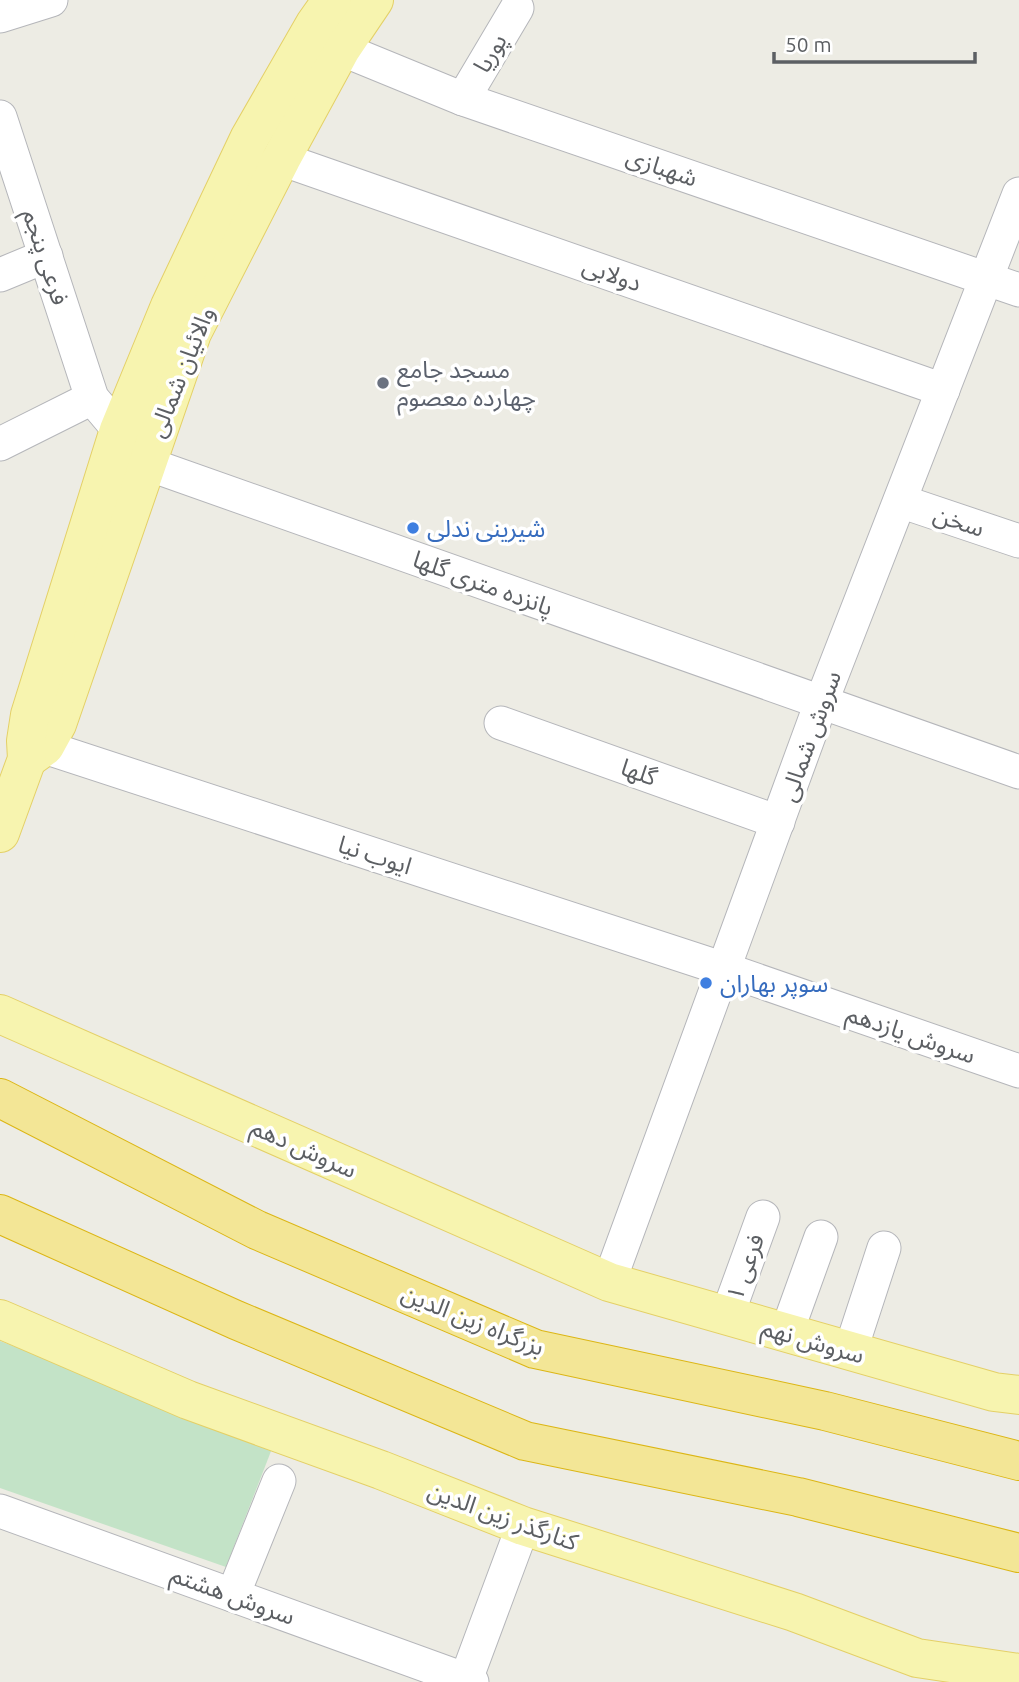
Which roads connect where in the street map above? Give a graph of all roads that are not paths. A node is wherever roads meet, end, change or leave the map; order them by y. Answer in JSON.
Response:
{"nodes":[{"id":1,"x":51,"y":0,"type":"edge"},
{"id":2,"x":374,"y":0,"type":"edge"},
{"id":3,"x":517,"y":8,"type":"dead end"},
{"id":4,"x":0,"y":16,"type":"edge"},
{"id":5,"x":323,"y":18,"type":"edge"},
{"id":6,"x":463,"y":99,"type":"junction"},
{"id":7,"x":0,"y":117,"type":"edge"},
{"id":8,"x":281,"y":159,"type":"junction"},
{"id":9,"x":1019,"y":194,"type":"edge"},
{"id":10,"x":46,"y":256,"type":"junction"},
{"id":11,"x":0,"y":275,"type":"edge"},
{"id":12,"x":985,"y":278,"type":"junction"},
{"id":13,"x":1019,"y":290,"type":"edge"},
{"id":14,"x":943,"y":390,"type":"junction"},
{"id":15,"x":92,"y":398,"type":"junction"},
{"id":16,"x":118,"y":430,"type":"junction"},
{"id":17,"x":0,"y":444,"type":"edge"},
{"id":18,"x":145,"y":463,"type":"junction"},
{"id":19,"x":900,"y":502,"type":"junction"},
{"id":20,"x":1019,"y":541,"type":"edge"},
{"id":21,"x":821,"y":703,"type":"junction"},
{"id":22,"x":501,"y":723,"type":"dead end"},
{"id":23,"x":33,"y":749,"type":"junction"},
{"id":24,"x":1019,"y":772,"type":"edge"},
{"id":25,"x":778,"y":822,"type":"junction"},
{"id":26,"x":0,"y":833,"type":"edge"},
{"id":27,"x":724,"y":970,"type":"junction"},
{"id":28,"x":0,"y":1014,"type":"edge"},
{"id":29,"x":1019,"y":1071,"type":"edge"},
{"id":30,"x":0,"y":1097,"type":"edge"},
{"id":31,"x":0,"y":1214,"type":"edge"},
{"id":32,"x":763,"y":1217,"type":"dead end"},
{"id":33,"x":821,"y":1237,"type":"dead end"},
{"id":34,"x":884,"y":1248,"type":"dead end"},
{"id":35,"x":608,"y":1282,"type":"junction"},
{"id":36,"x":727,"y":1316,"type":"junction"},
{"id":37,"x":0,"y":1319,"type":"edge"},
{"id":38,"x":786,"y":1334,"type":"junction"},
{"id":39,"x":850,"y":1352,"type":"junction"},
{"id":40,"x":1019,"y":1395,"type":"edge"},
{"id":41,"x":1019,"y":1461,"type":"edge"},
{"id":42,"x":279,"y":1481,"type":"dead end"},
{"id":43,"x":0,"y":1511,"type":"edge"},
{"id":44,"x":523,"y":1526,"type":"junction"},
{"id":45,"x":1019,"y":1553,"type":"edge"},
{"id":46,"x":233,"y":1595,"type":"junction"},
{"id":47,"x":1019,"y":1673,"type":"edge"},
{"id":48,"x":467,"y":1681,"type":"edge"}],
"edges":[{"from":1,"to":4,"type":"street"},
{"from":2,"to":5,"type":"main road","name":"والائیان شمالی"},
{"from":3,"to":6,"type":"street","name":"پوریا"},
{"from":5,"to":6,"type":"street","name":"شهبازی"},
{"from":5,"to":8,"type":"main road","name":"والائیان شمالی"},
{"from":5,"to":16,"type":"main road","name":"والائیان شمالی"},
{"from":6,"to":12,"type":"street","name":"شهبازی"},
{"from":7,"to":10,"type":"street","name":"فرعی پنجم"},
{"from":8,"to":14,"type":"street","name":"دولابی"},
{"from":8,"to":18,"type":"main road","name":"والائیان شمالی"},
{"from":9,"to":12,"type":"street","name":"سروش شمالی"},
{"from":10,"to":11,"type":"street"},
{"from":10,"to":15,"type":"street","name":"فرعی پنجم"},
{"from":12,"to":13,"type":"street","name":"شهبازی"},
{"from":12,"to":14,"type":"street","name":"سروش شمالی"},
{"from":14,"to":19,"type":"street","name":"سروش شمالی"},
{"from":15,"to":16,"type":"street"},
{"from":15,"to":17,"type":"street"},
{"from":16,"to":23,"type":"main road","name":"والائیان شمالی"},
{"from":18,"to":21,"type":"street","name":"پانزده متری گلها"},
{"from":18,"to":23,"type":"main road","name":"والائیان شمالی"},
{"from":19,"to":20,"type":"street","name":"سخن"},
{"from":19,"to":21,"type":"street","name":"سروش شمالی"},
{"from":21,"to":24,"type":"street"},
{"from":21,"to":25,"type":"street","name":"سروش شمالی"},
{"from":22,"to":25,"type":"street","name":"گلها"},
{"from":23,"to":26,"type":"main road","name":"والائیان شمالی"},
{"from":23,"to":27,"type":"street","name":"ایوب نیا"},
{"from":25,"to":27,"type":"street","name":"سروش شمالی"},
{"from":27,"to":29,"type":"street","name":"سروش یازدهم"},
{"from":27,"to":35,"type":"street","name":"سروش شمالی"},
{"from":28,"to":35,"type":"main road","name":"سروش دهم"},
{"from":30,"to":41,"type":"highway","name":"بزرگراه زین الدین"},
{"from":31,"to":45,"type":"highway"},
{"from":32,"to":36,"type":"street","name":"فرعی ۱"},
{"from":33,"to":38,"type":"street"},
{"from":34,"to":39,"type":"street"},
{"from":35,"to":36,"type":"main road","name":"سروش نهم"},
{"from":36,"to":38,"type":"main road","name":"سروش نهم"},
{"from":37,"to":44,"type":"main road","name":"کنارگذر زین الدین"},
{"from":38,"to":39,"type":"main road","name":"سروش نهم"},
{"from":39,"to":40,"type":"main road","name":"سروش نهم"},
{"from":42,"to":46,"type":"street"},
{"from":43,"to":46,"type":"street","name":"سروش هشتم"},
{"from":44,"to":47,"type":"main road","name":"کنارگذر زین الدین"},
{"from":44,"to":48,"type":"street"},
{"from":46,"to":48,"type":"street","name":"سروش هشتم"}]}
